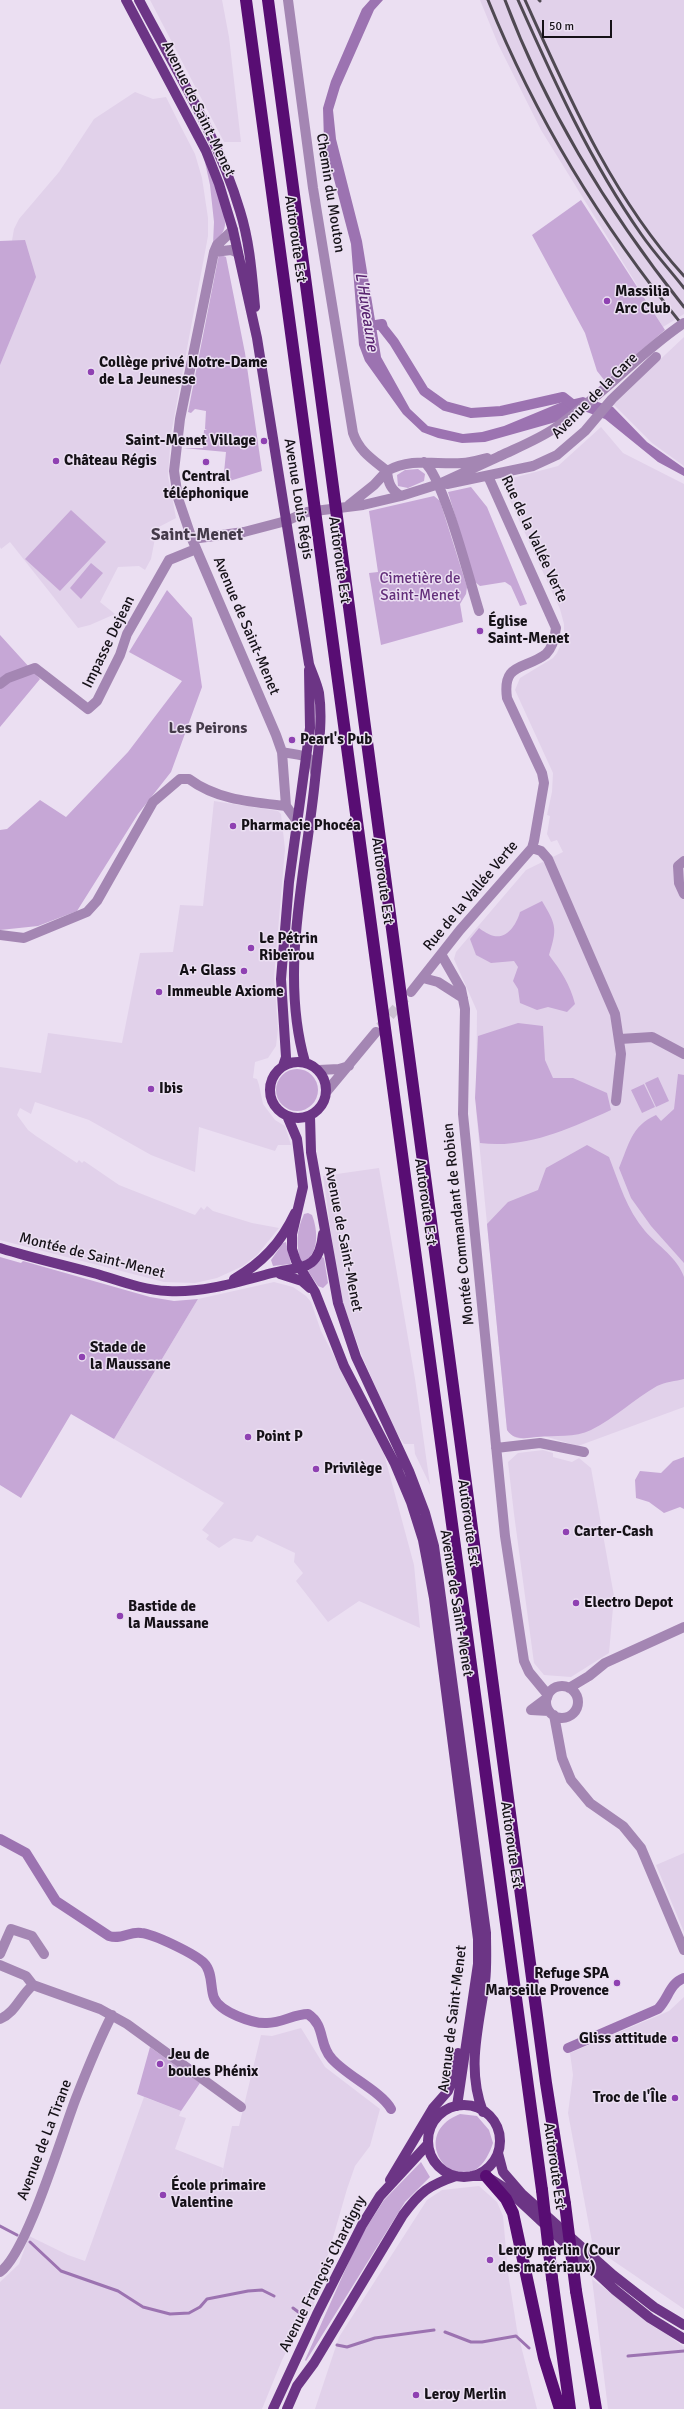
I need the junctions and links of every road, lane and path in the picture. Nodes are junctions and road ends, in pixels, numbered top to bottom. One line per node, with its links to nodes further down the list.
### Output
1 (126, 0): 6 (main road, Avenue de Saint-Menet)
2 (139, 0): 7 (main road, Avenue de Saint-Menet)
3 (246, 0): 90 (highway, Autoroute Est, bridge)
4 (268, 0): 82 (highway, Autoroute Est, bridge)
5 (288, 0): 15 (street, Chemin du Mouton)
6 (233, 230): 8 (street, Avenue de Saint-Menet); 9 (main road, Avenue Louis Régis)
7 (247, 241): 11 (main road, Avenue Louis Régis)
8 (214, 252): 9 (street); 21 (street, Avenue de Saint-Menet)
9 (238, 253): 11 (main road, Avenue Louis Régis)
10 (684, 323): 13 (street, bridge)
11 (257, 338): 20 (main road, Avenue Louis Régis)
12 (656, 357): 16 (street, Avenue de la Gare)
13 (500, 456): 14 (street); 17 (street)
14 (424, 462): 15 (street); 17 (street)
15 (387, 471): 18 (street); 19 (street)
16 (488, 476): 17 (street, Avenue de la Gare); 30 (street, Rue de la Vallée Verte)
17 (438, 484): 18 (street); 22 (street)
18 (401, 496): 19 (street)
19 (347, 506): 20 (street)
20 (286, 521): 21 (street); 23 (main road, Avenue Louis Régis)
21 (194, 544): 24 (street, Impasse Dejean); 25 (street, Avenue de Saint-Menet)
22 (479, 611)
23 (309, 664): 26 (main road, Avenue Louis Régis); 27 (main road, Avenue Louis Régis)
24 (0, 684)
25 (282, 752): 26 (street); 28 (street, Avenue de Saint-Menet)
26 (306, 757): 27 (street); 29 (main road)
27 (315, 780): 41 (main road)
28 (286, 806): 29 (street); 33 (street)
29 (297, 821): 42 (main road)
30 (532, 848): 34 (street, Rue de la Vallée Verte); 39 (street)
31 (684, 861): 32 (street)
32 (684, 894)
33 (0, 935)
34 (441, 954): 35 (street, Rue de la Vallée Verte); 37 (street, Montée Commandant de Robien)
35 (423, 978): 36 (street, Rue de la Vallée Verte); 37 (street)
36 (411, 992)
37 (463, 998): 56 (street, Montée Commandant de Robien)
38 (376, 1032): 43 (street)
39 (620, 1039): 40 (street); 46 (street)
40 (684, 1054)
41 (305, 1062): 42 (main road); 44 (main road)
42 (283, 1066): 48 (main road)
43 (349, 1066): 44 (street); 45 (street)
44 (318, 1070): 45 (main road)
45 (327, 1091): 47 (main road)
46 (616, 1101)
47 (310, 1116): 48 (main road); 50 (main road, Avenue de Saint-Menet)
48 (288, 1118): 49 (main road, Avenue de Saint-Menet)
49 (302, 1197): 52 (main road, Avenue de Saint-Menet); 54 (main road, Montée de Saint-Menet)
50 (323, 1220): 52 (main road); 74 (main road, Avenue de Saint-Menet)
51 (0, 1248): 54 (main road, Montée de Saint-Menet)
52 (301, 1269): 53 (main road, Montée de Saint-Menet); 55 (main road, Avenue de Saint-Menet)
53 (274, 1273): 54 (main road, Montée de Saint-Menet); 55 (main road, Montée de Saint-Menet)
54 (225, 1284)
55 (314, 1292): 69 (main road, Avenue de Saint-Menet)
56 (496, 1448): 57 (street); 61 (street, Montée Commandant de Robien)
57 (584, 1452)
58 (684, 1627): 59 (street)
59 (589, 1676): 60 (street); 62 (street)
60 (569, 1688): 61 (street, Montée Commandant de Robien); 62 (street)
61 (550, 1694): 63 (street); 63 (street)
62 (576, 1696): 63 (street)
63 (555, 1715): 64 (street)
64 (684, 1950)
65 (0, 1954): 66 (street)
66 (44, 1954)
67 (0, 1965): 68 (street)
68 (33, 1985): 70 (street); 71 (street)
69 (472, 2011): 72 (main road, Avenue de Saint-Menet); 80 (main road)
70 (112, 2015): 73 (street); 81 (street, Avenue de La Tirane)
71 (0, 2019)
72 (457, 2106): 74 (main road); 75 (main road)
73 (241, 2107)
74 (483, 2112): 76 (main road)
75 (428, 2144): 77 (main road); 80 (main road, Avenue François Chardigny)
76 (498, 2153): 78 (main road); 83 (main road)
77 (456, 2176): 78 (main road); 85 (main road)
78 (472, 2176): 79 (main road)
79 (486, 2176): 84 (main road); 89 (highway)
80 (380, 2196): 86 (main road, Avenue François Chardigny)
81 (0, 2272)
82 (576, 2291): 91 (highway, Autoroute Est); 92 (highway)
83 (684, 2325)
84 (684, 2339)
85 (314, 2363): 87 (main road); 88 (main road)
86 (273, 2409)
87 (287, 2409)
88 (294, 2409)
89 (560, 2409)
90 (570, 2409)
91 (591, 2409)
92 (596, 2409)

